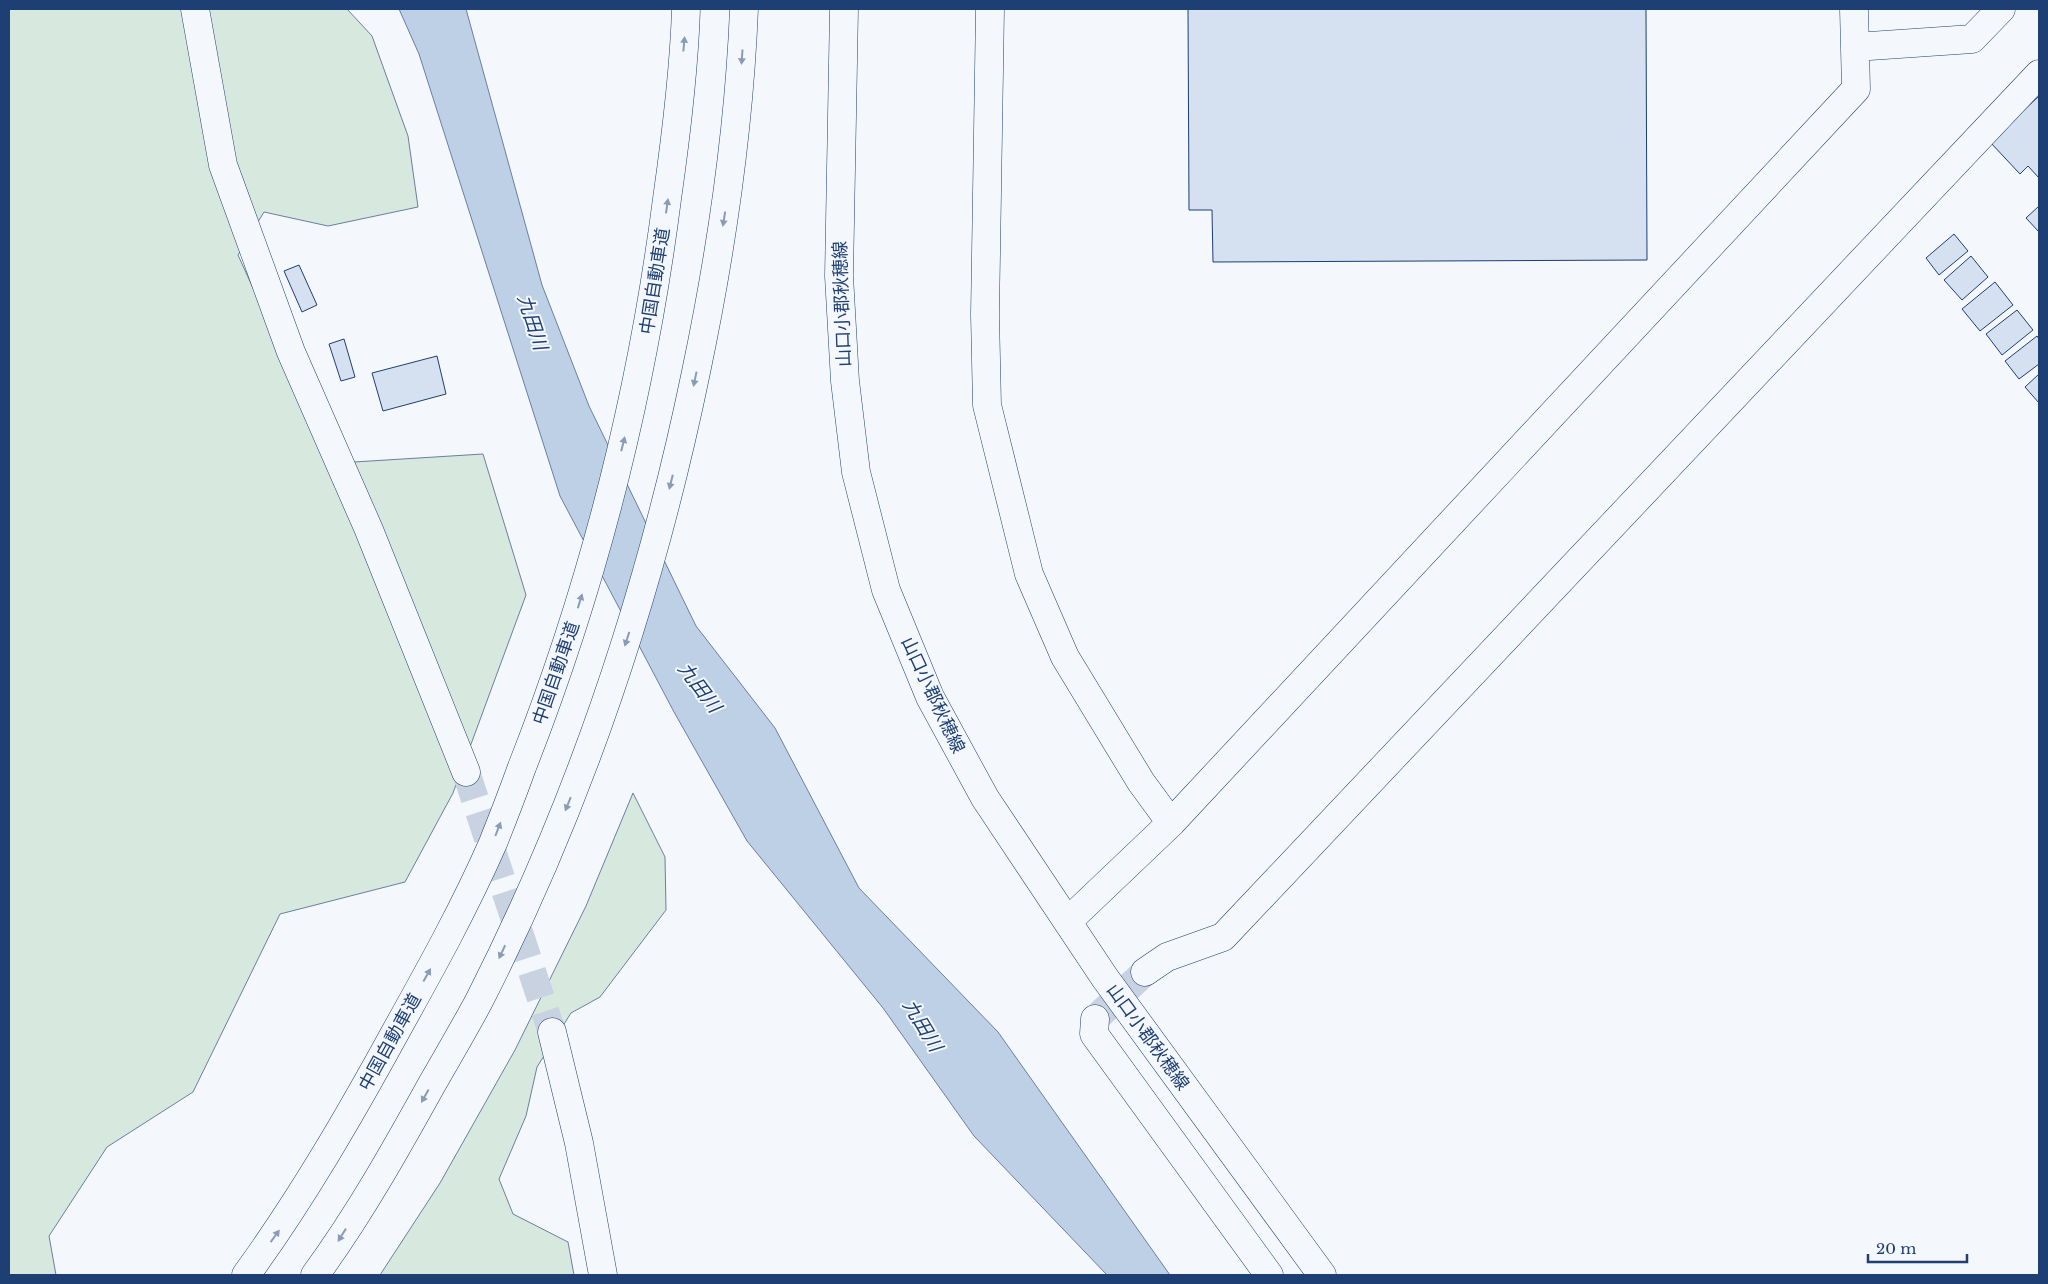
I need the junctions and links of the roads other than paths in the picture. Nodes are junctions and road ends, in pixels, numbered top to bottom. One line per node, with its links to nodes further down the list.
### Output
1 (195, 9): 10 (main road)
2 (686, 9): 16 (main road, 中国自動車道, one-way to 2)
3 (744, 9): 17 (main road, one-way to 17)
4 (844, 9): 12 (main road, 山口小郡秋穂線)
5 (990, 9): 11 (main road)
6 (1854, 9): 8 (main road)
7 (2001, 9): 8 (main road)
8 (1855, 47): 11 (main road)
9 (2039, 74): 13 (main road)
10 (466, 772)
11 (1171, 823): 12 (main road)
12 (1068, 921): 20 (main road, 山口小郡秋穂線)
13 (1145, 972)
14 (1095, 1019): 19 (main road)
15 (552, 1032): 18 (main road)
16 (246, 1275)
17 (315, 1275)
18 (603, 1275)
19 (1269, 1275)
20 (1322, 1275)

